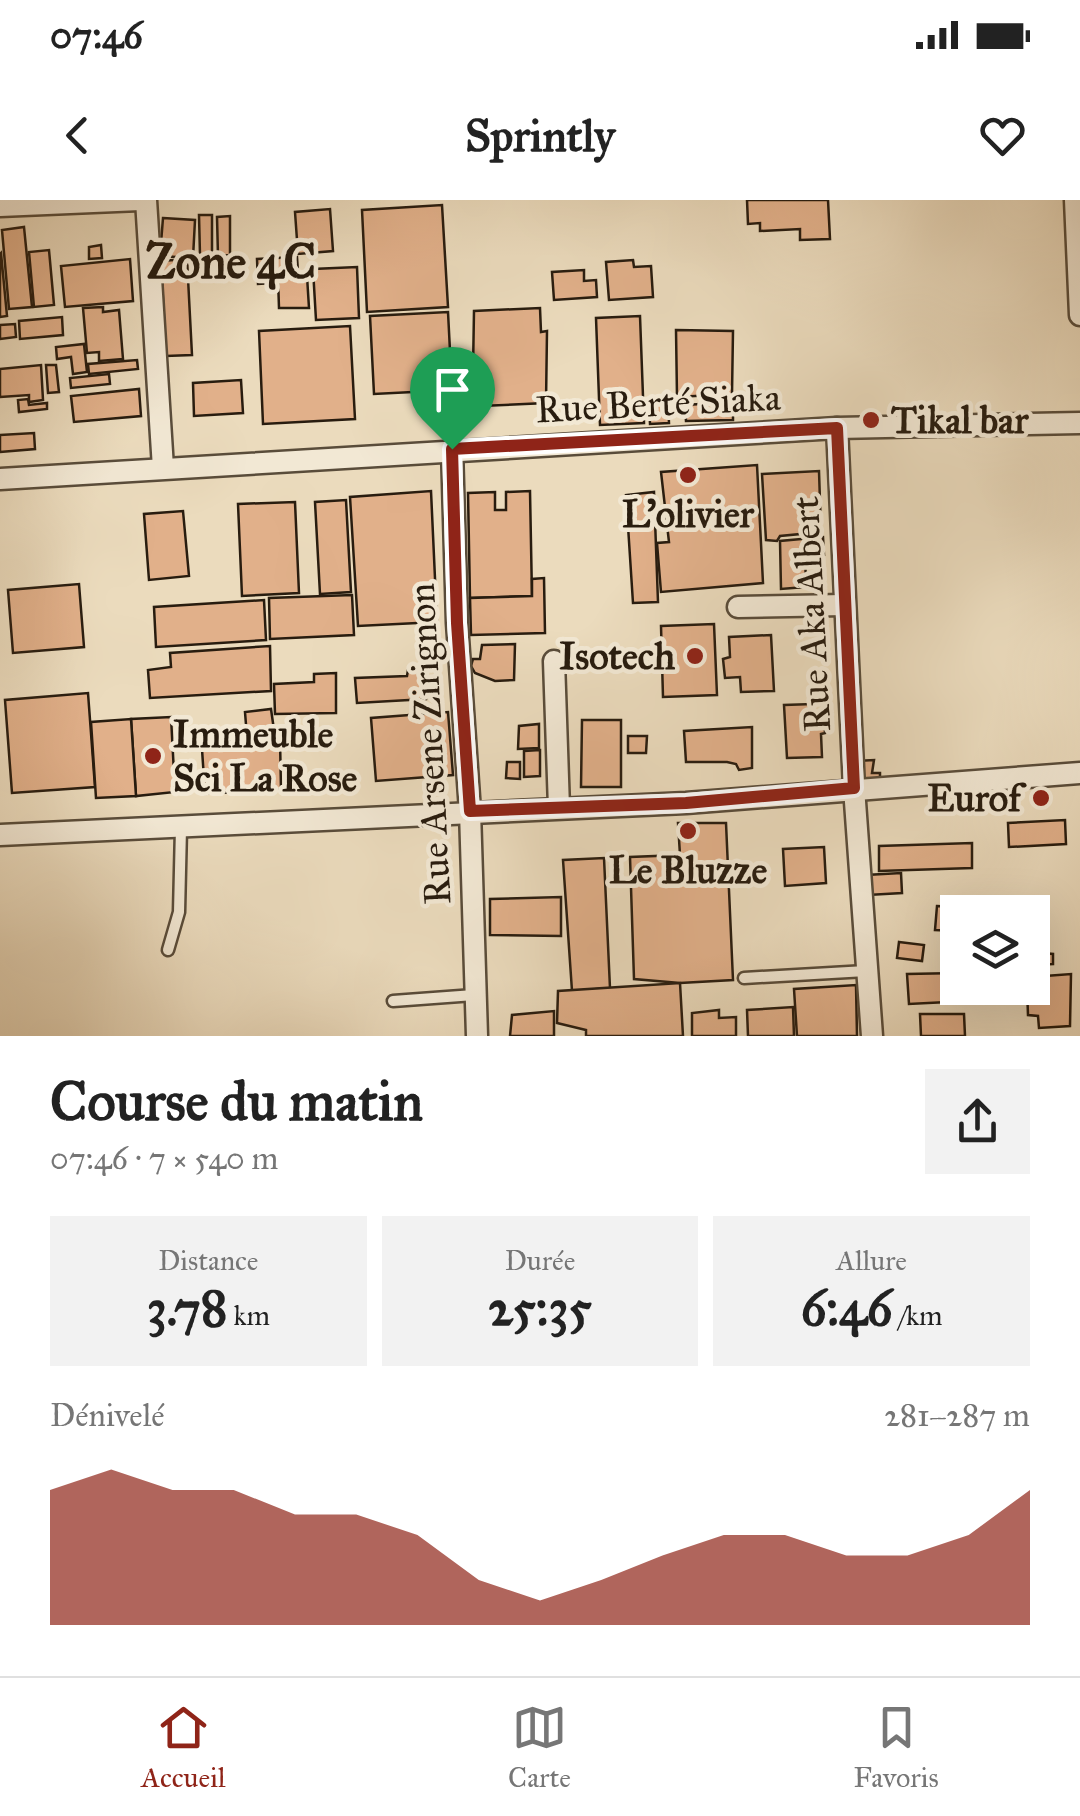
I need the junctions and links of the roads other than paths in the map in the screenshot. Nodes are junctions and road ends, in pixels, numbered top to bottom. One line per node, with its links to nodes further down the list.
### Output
1 (142, 200): 3 (street); 9 (street)
2 (1075, 200): 5 (street)
3 (70, 202): 4 (street)
4 (0, 206)
5 (1080, 314)
6 (1080, 424): 7 (street, Rue Berté Siaka)
7 (837, 428): 8 (street, Rue Berté Siaka); 11 (street, Rue Aka Albert)
8 (452, 449): 9 (street, Rue Berté Siaka); 17 (street, Rue Arsene Zirignon)
9 (163, 468): 10 (street, Rue Berté Siaka)
10 (0, 479)
11 (844, 605): 12 (street); 15 (street, Rue Aka Albert)
12 (738, 608)
13 (554, 660): 16 (street)
14 (1080, 773): 15 (street)
15 (854, 788): 16 (street); 21 (street, Rue Aka Albert)
16 (559, 808): 17 (street)
17 (470, 811): 18 (street); 23 (street, Rue Arsene Zirignon)
18 (181, 828): 19 (street); 20 (lane)
19 (0, 835)
20 (168, 950)
21 (867, 970): 22 (lane); 26 (street, Rue Aka Albert)
22 (744, 978)
23 (474, 995): 24 (lane); 25 (street, Rue Arsene Zirignon)
24 (394, 1001)
25 (477, 1036)
26 (872, 1036)

